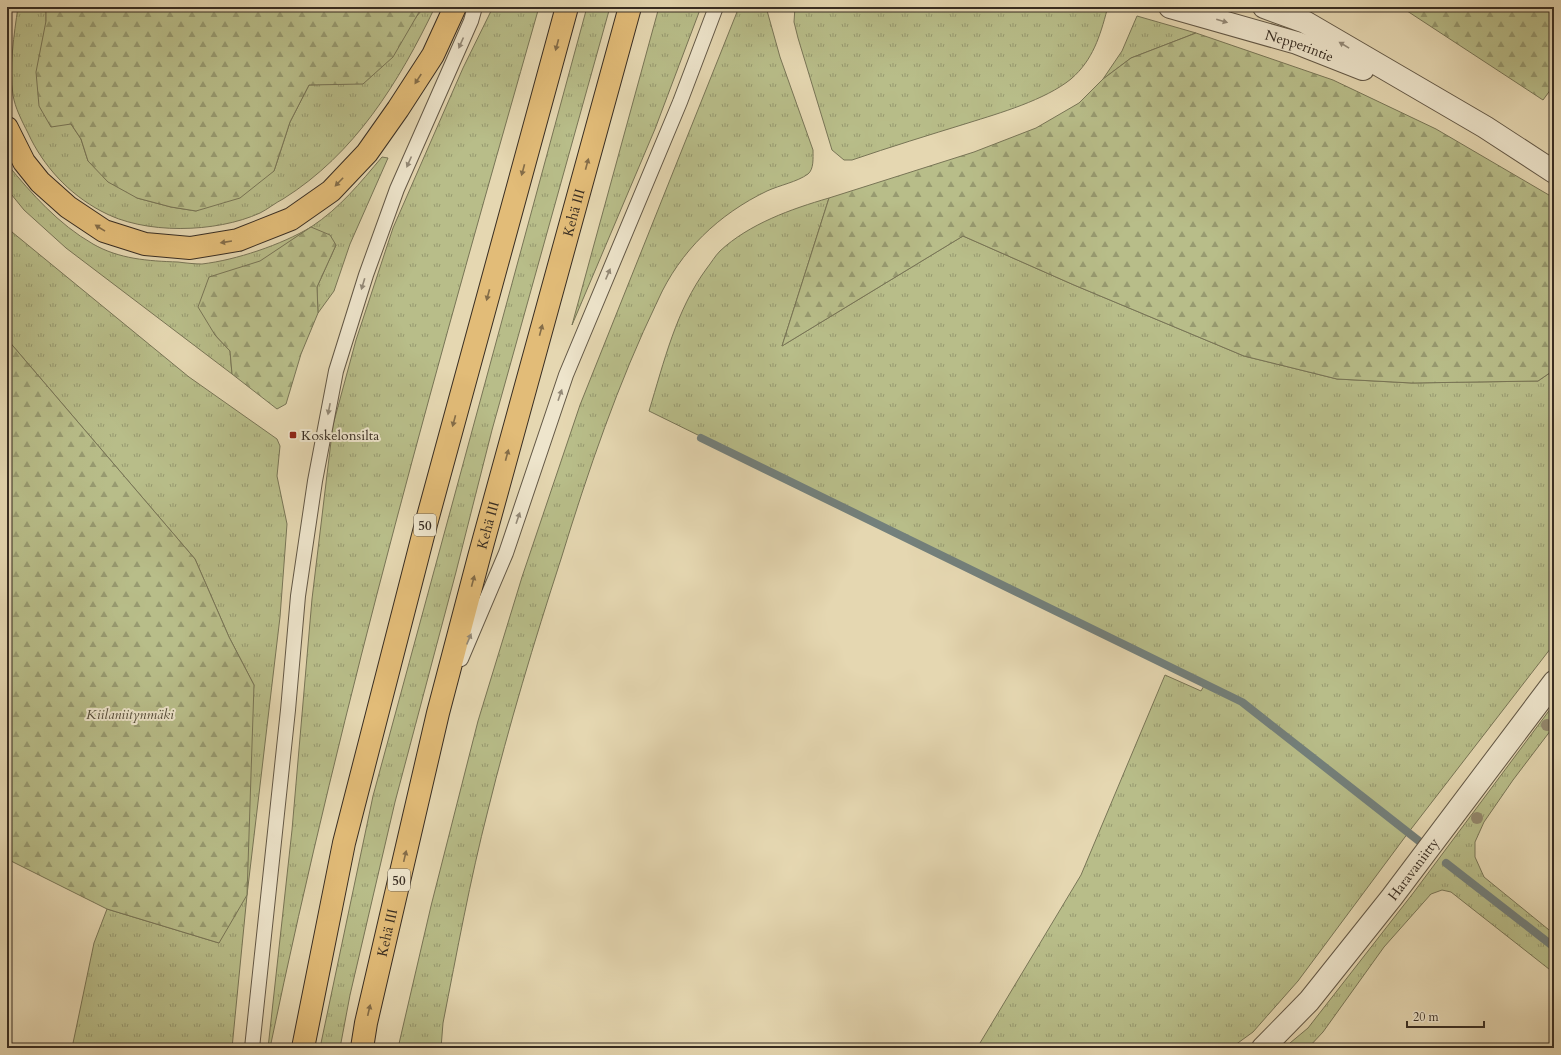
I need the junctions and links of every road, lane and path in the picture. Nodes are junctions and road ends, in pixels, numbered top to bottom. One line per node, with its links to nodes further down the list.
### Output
1 (455, 7): 9 (highway, one-way to 9)
2 (475, 7): 13 (lane, one-way to 13)
3 (567, 7): 14 (highway, 50, one-way to 14)
4 (630, 7): 12 (highway, Kehä III / 50, one-way to 4)
5 (716, 7): 12 (lane, one-way to 5)
6 (1170, 7): 8 (street, Nepperintie, one-way to 8)
7 (1264, 7): 8 (street, Nepperintie, one-way to 7)
8 (1426, 93): 10 (street, Nepperintie)
9 (7, 128)
10 (1554, 172)
11 (1554, 682): 16 (street, Haravaniitty)
12 (438, 713): 15 (highway, Kehä III / 50, one-way to 12)
13 (252, 1048)
14 (303, 1048)
15 (362, 1048)
16 (1263, 1048)

